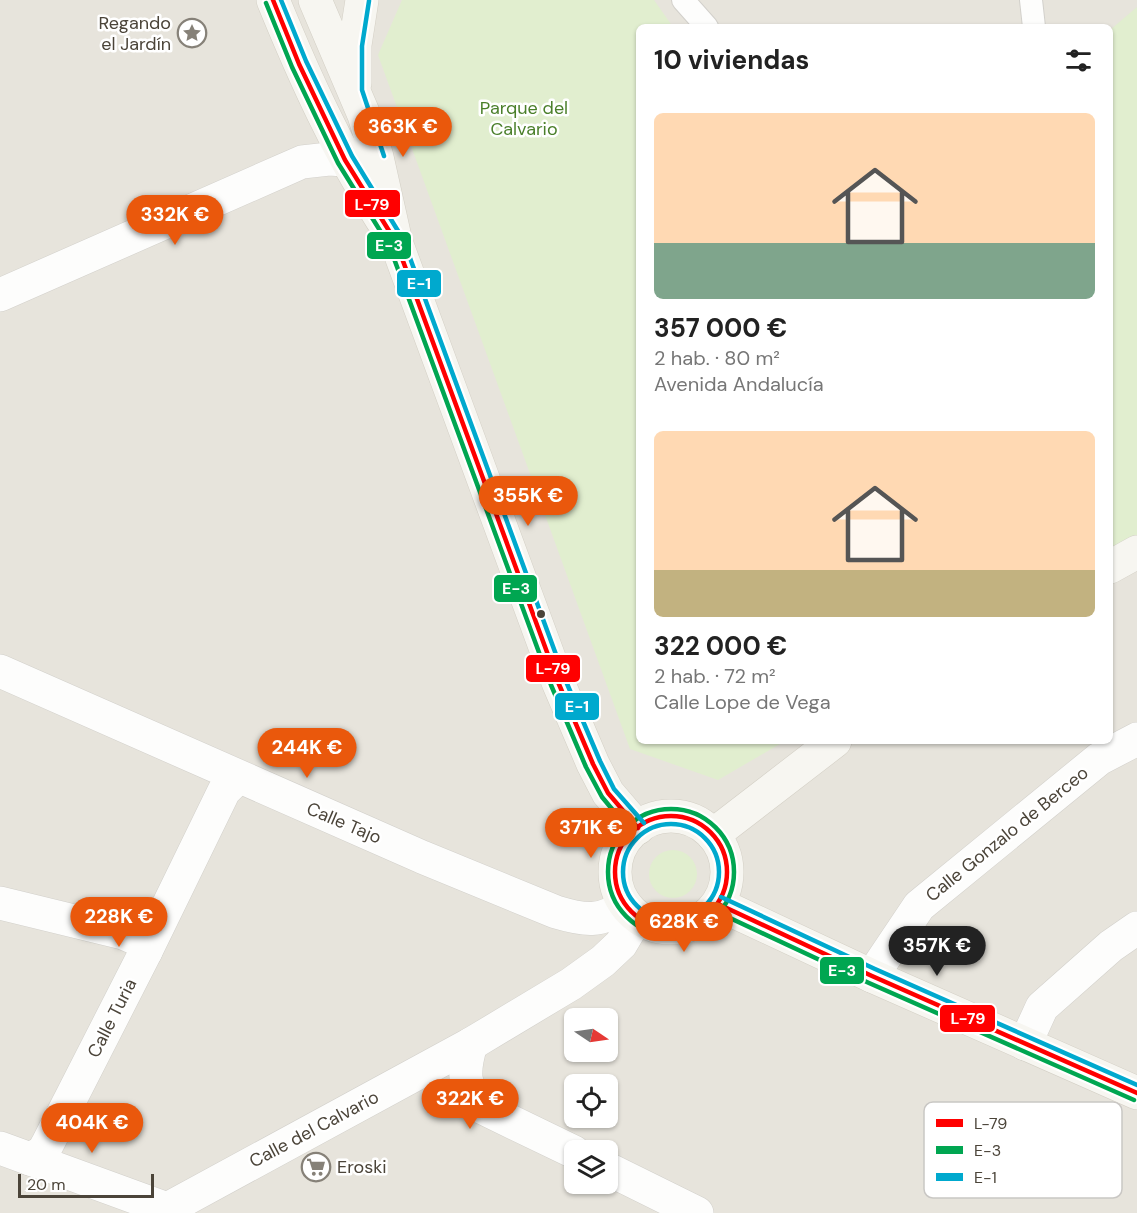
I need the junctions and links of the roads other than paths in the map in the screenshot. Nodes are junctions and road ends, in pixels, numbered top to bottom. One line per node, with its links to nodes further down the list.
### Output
1 (273, 0): 9 (main road)
2 (315, 0): 8 (main road)
3 (362, 0): 8 (main road)
4 (683, 0): 6 (lane)
5 (1031, 0): 7 (lane)
6 (704, 24)
7 (1034, 24)
8 (355, 91): 10 (main road)
9 (345, 160): 10 (main road); 11 (street)
10 (396, 242): 18 (main road)
11 (0, 295)
12 (1137, 552): 13 (main road)
13 (1113, 565)
14 (0, 671): 17 (street, Calle Tajo)
15 (1137, 739): 25 (street, Calle Gonzalo de Berceo)
16 (831, 744): 19 (main road)
17 (238, 777): 22 (street, Calle Tajo); 24 (street, Calle Turia)
18 (638, 828): 19 (main road); 22 (main road)
19 (713, 835): 21 (main road)
20 (0, 903): 24 (street)
21 (718, 904): 22 (main road); 25 (main road)
22 (631, 910): 26 (street, Calle del Calvario)
23 (1137, 928): 27 (street)
24 (146, 951): 31 (street, Calle Turia)
25 (872, 976): 27 (main road)
26 (471, 1044): 29 (street); 33 (street, Calle del Calvario)
27 (1025, 1044): 28 (main road)
28 (1137, 1093)
29 (564, 1147)
30 (0, 1148): 31 (street)
31 (30, 1159): 33 (street)
32 (618, 1174): 34 (street)
33 (168, 1212)
34 (698, 1213)

